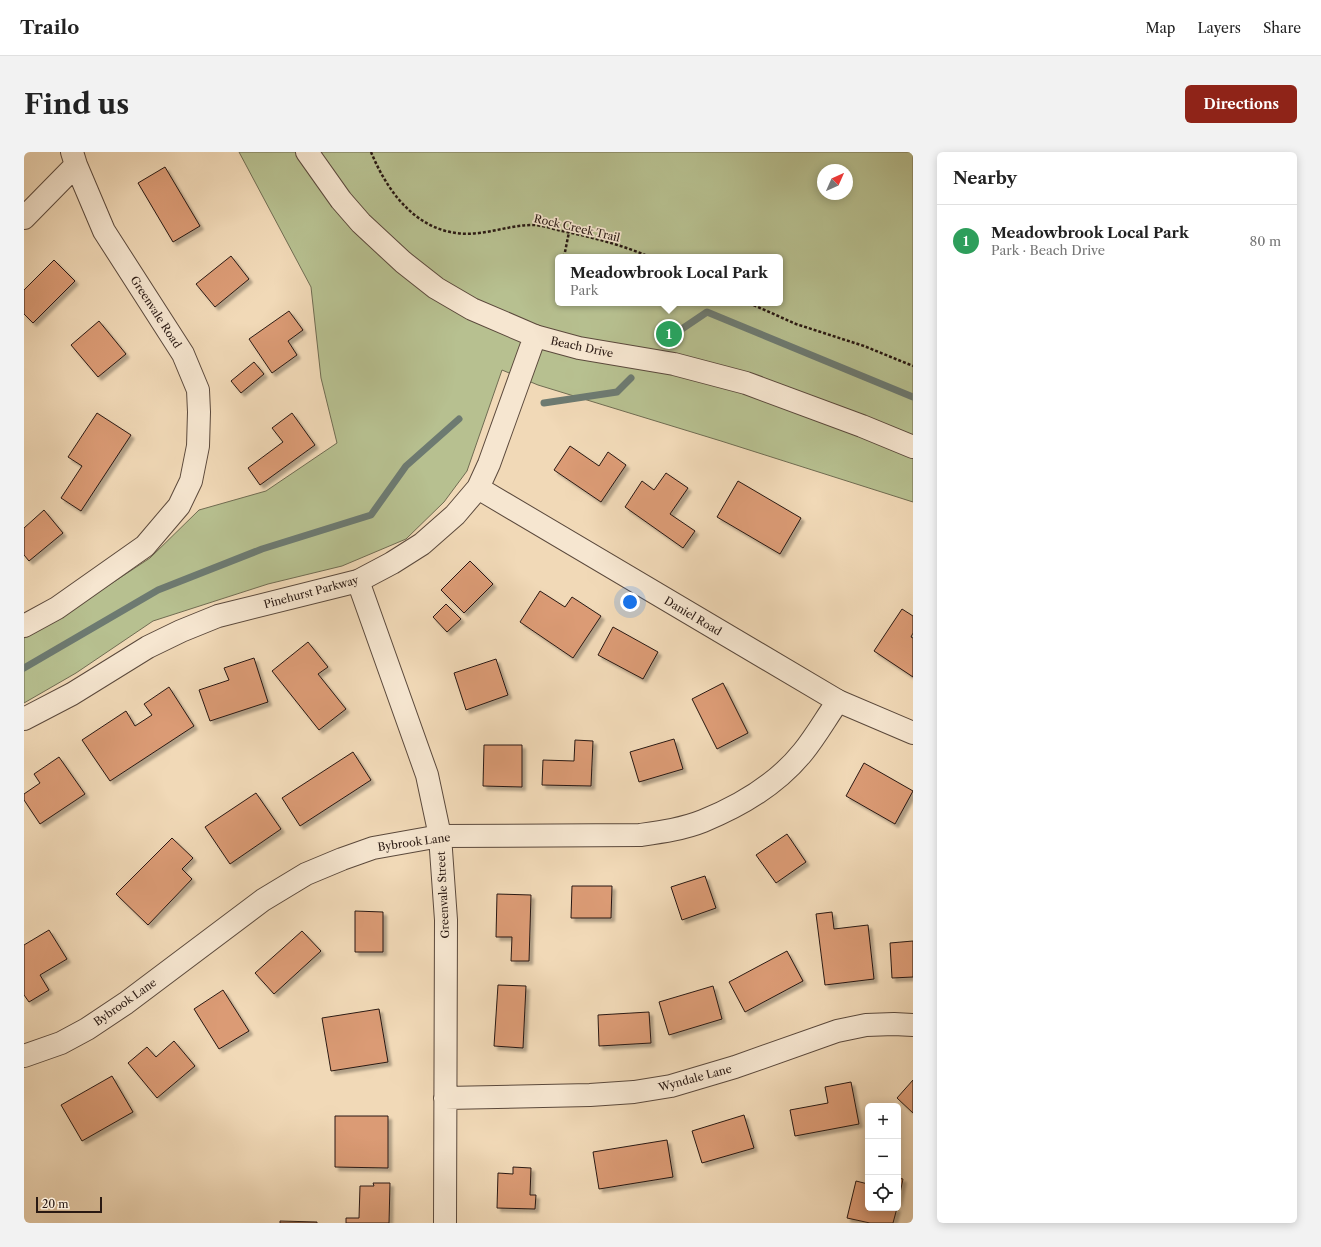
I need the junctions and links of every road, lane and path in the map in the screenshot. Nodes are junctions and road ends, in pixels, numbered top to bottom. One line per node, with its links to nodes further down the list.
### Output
1 (307, 152): 9 (street, Beach Drive)
2 (371, 152): 5 (path, Rock Creek Trail)
3 (74, 158): 4 (street); 14 (street, Greenvale Road)
4 (24, 218)
5 (569, 232): 6 (path); 7 (path, Rock Creek Trail)
6 (565, 254)
7 (643, 254)
8 (757, 306): 10 (path)
9 (535, 336): 11 (street, Beach Drive); 12 (street, Pinehurst Parkway)
10 (913, 366)
11 (913, 447)
12 (478, 488): 13 (street, Pinehurst Parkway); 15 (street, Daniel Road)
13 (358, 581): 16 (street, Pinehurst Parkway); 18 (street, Greenvale Street)
14 (24, 626)
15 (838, 701): 17 (street, Daniel Road); 18 (street, Bybrook Lane)
16 (24, 719)
17 (913, 734)
18 (440, 836): 20 (street, Bybrook Lane); 21 (street, Greenvale Street)
19 (913, 1025): 21 (street, Wyndale Lane)
20 (24, 1056)
21 (446, 1098): 22 (street, Greenvale Street)
22 (444, 1223)

